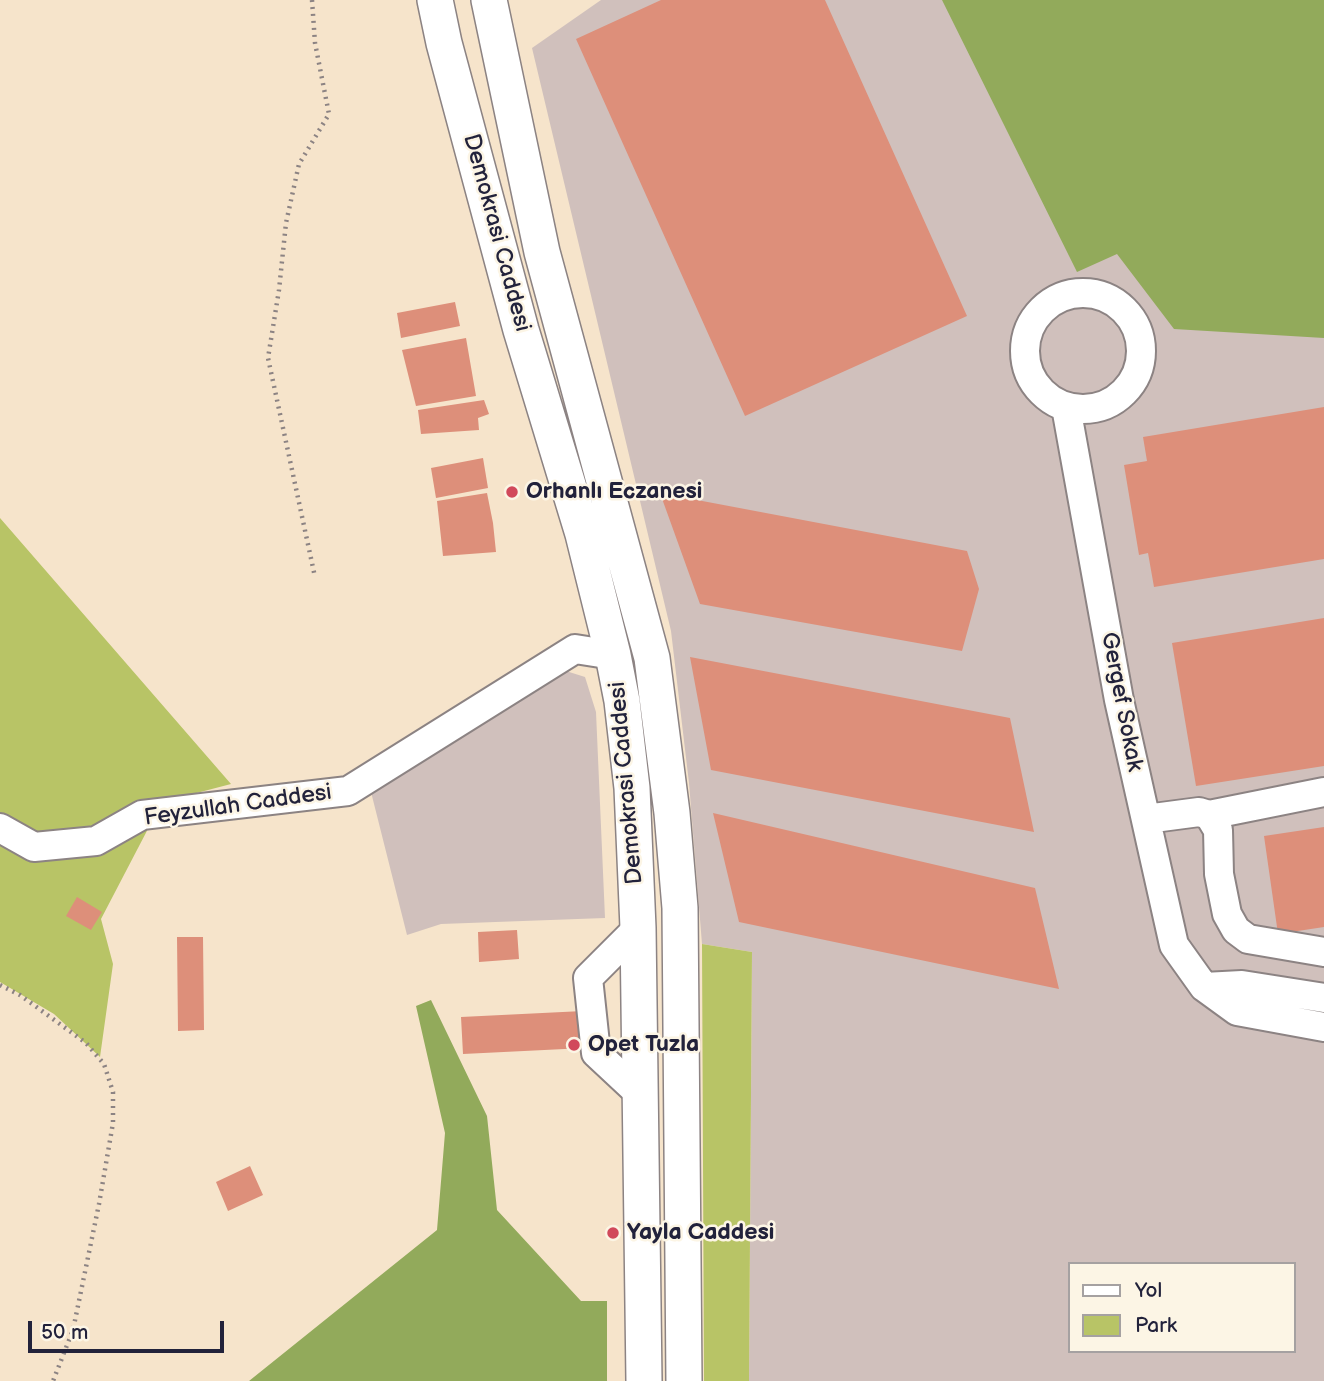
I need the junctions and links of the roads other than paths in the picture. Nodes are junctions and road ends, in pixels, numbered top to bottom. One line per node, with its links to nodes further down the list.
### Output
1 (435, 0): 4 (main road, Demokrasi Caddesi)
2 (489, 0): 16 (main road, Demokrasi Caddesi)
3 (1066, 407): 3 (street); 7 (street, Gergef Sokak)
4 (613, 655): 8 (street, Feyzullah Caddesi); 9 (main road, Demokrasi Caddesi)
5 (1324, 792): 6 (street)
6 (1209, 815): 7 (street); 10 (street)
7 (1146, 819): 11 (street, Gergef Sokak)
8 (0, 828)
9 (638, 928): 14 (main road, Demokrasi Caddesi); 14 (street)
10 (1324, 952)
11 (1204, 987): 12 (street); 13 (street, Gergef Sokak)
12 (1324, 998)
13 (1324, 1027)
14 (641, 1095): 15 (main road, Demokrasi Caddesi)
15 (644, 1381)
16 (684, 1381)

